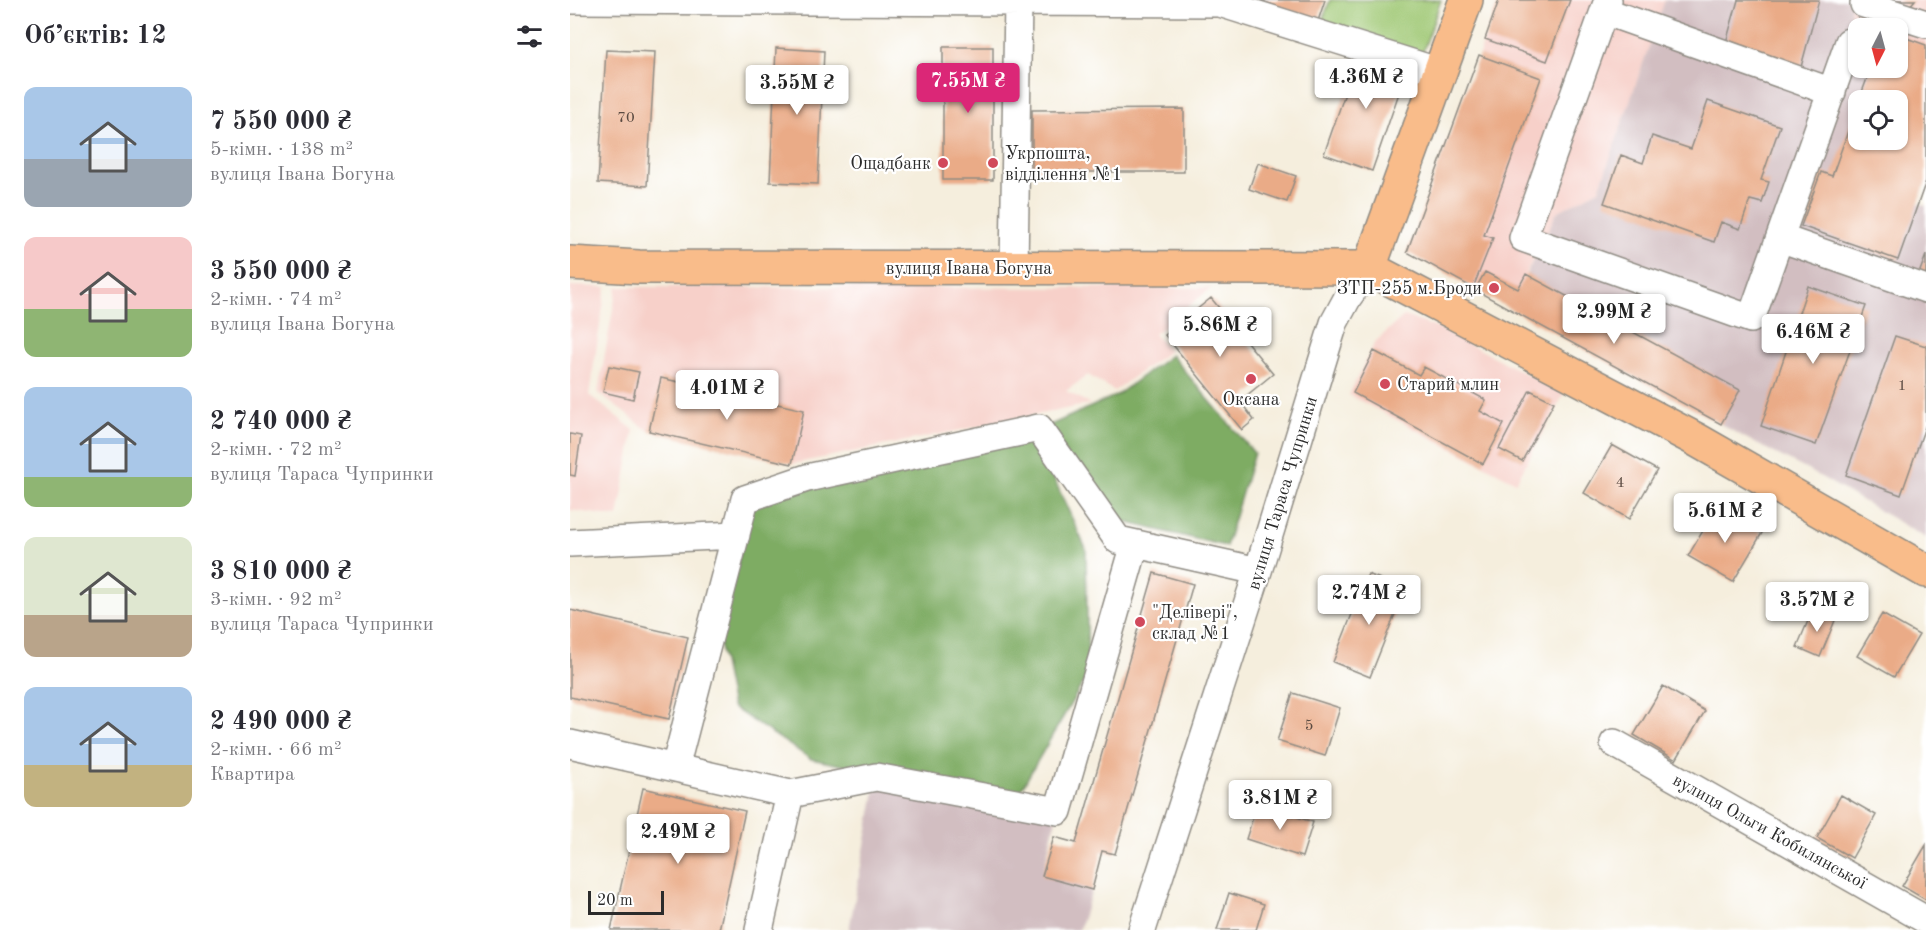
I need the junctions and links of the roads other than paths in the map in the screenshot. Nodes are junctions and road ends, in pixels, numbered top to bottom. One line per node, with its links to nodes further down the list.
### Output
1 (571, 0): 3 (street); 6 (street)
2 (1466, 0): 9 (main road)
3 (1018, 2): 9 (street); 13 (street)
4 (1864, 4): 7 (street)
5 (1606, 5): 10 (street); 11 (street)
6 (570, 17)
7 (1926, 24)
8 (1848, 45): 10 (street)
9 (1440, 72): 14 (main road)
10 (1832, 92): 11 (street)
11 (1780, 238): 15 (street)
12 (570, 263): 13 (main road, вулиця Івана Богуна)
13 (1014, 268): 14 (main road, вулиця Івана Богуна)
14 (1369, 268): 19 (street, вулиця Тараса Чупринки); 20 (main road)
15 (1926, 289)
16 (735, 536): 17 (street); 18 (street); 23 (street)
17 (570, 543)
18 (1135, 544): 19 (street); 24 (street)
19 (1258, 571): 27 (street, вулиця Тараса Чупринки)
20 (1926, 571)
21 (1614, 743): 25 (street, вулиця Ольги Кобилянської)
22 (570, 744): 23 (street)
23 (675, 768): 24 (street)
24 (790, 794): 26 (street)
25 (1921, 922)
26 (759, 930)
27 (1142, 930)

